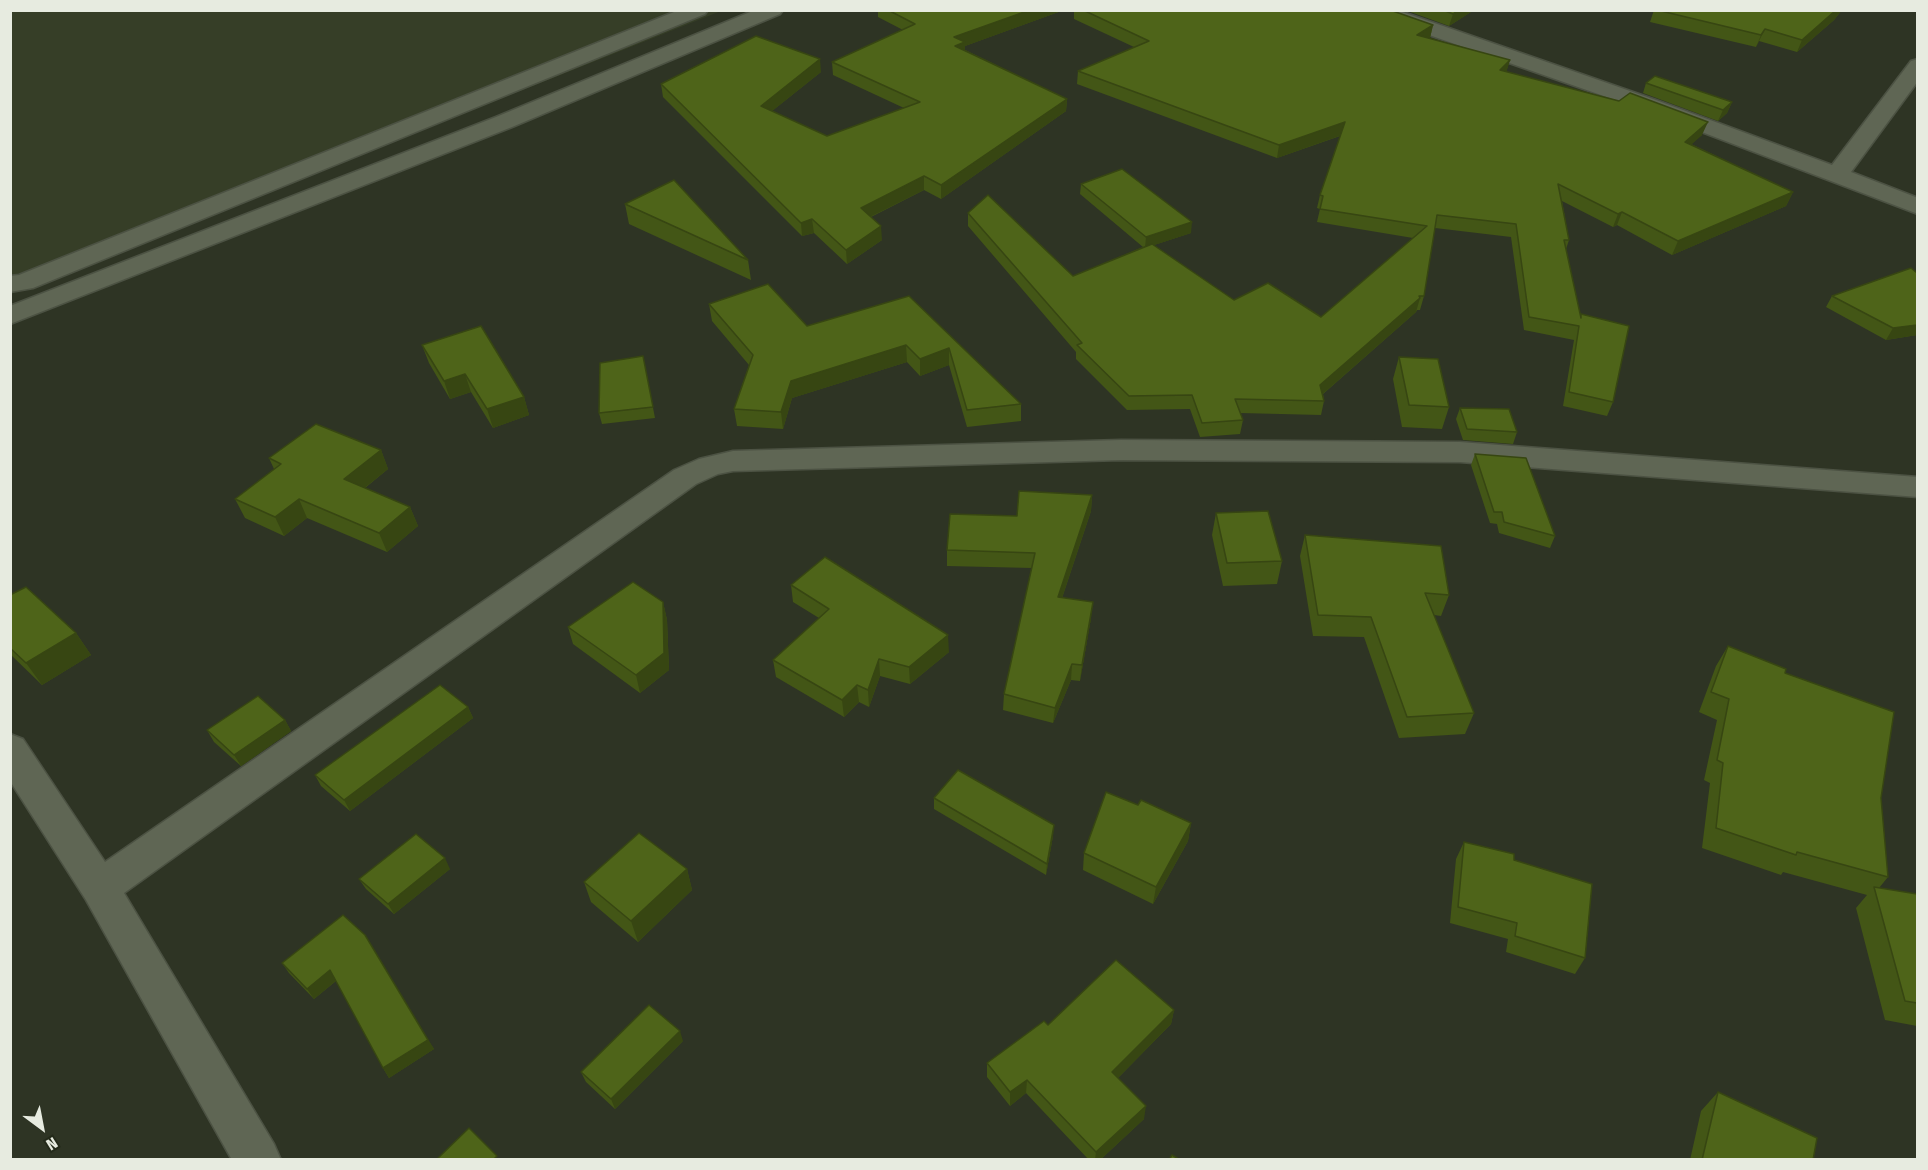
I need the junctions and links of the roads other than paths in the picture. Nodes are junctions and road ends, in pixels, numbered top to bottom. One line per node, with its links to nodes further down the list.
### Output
1 (698, 10): 7 (street)
2 (772, 10): 8 (street)
3 (1376, 10): 5 (street)
4 (1917, 65): 5 (street)
5 (1837, 174): 6 (street)
6 (1917, 207)
7 (10, 284)
8 (10, 316)
9 (1917, 487): 11 (street)
10 (10, 748): 11 (street)
11 (100, 888): 12 (street)
12 (258, 1160)

